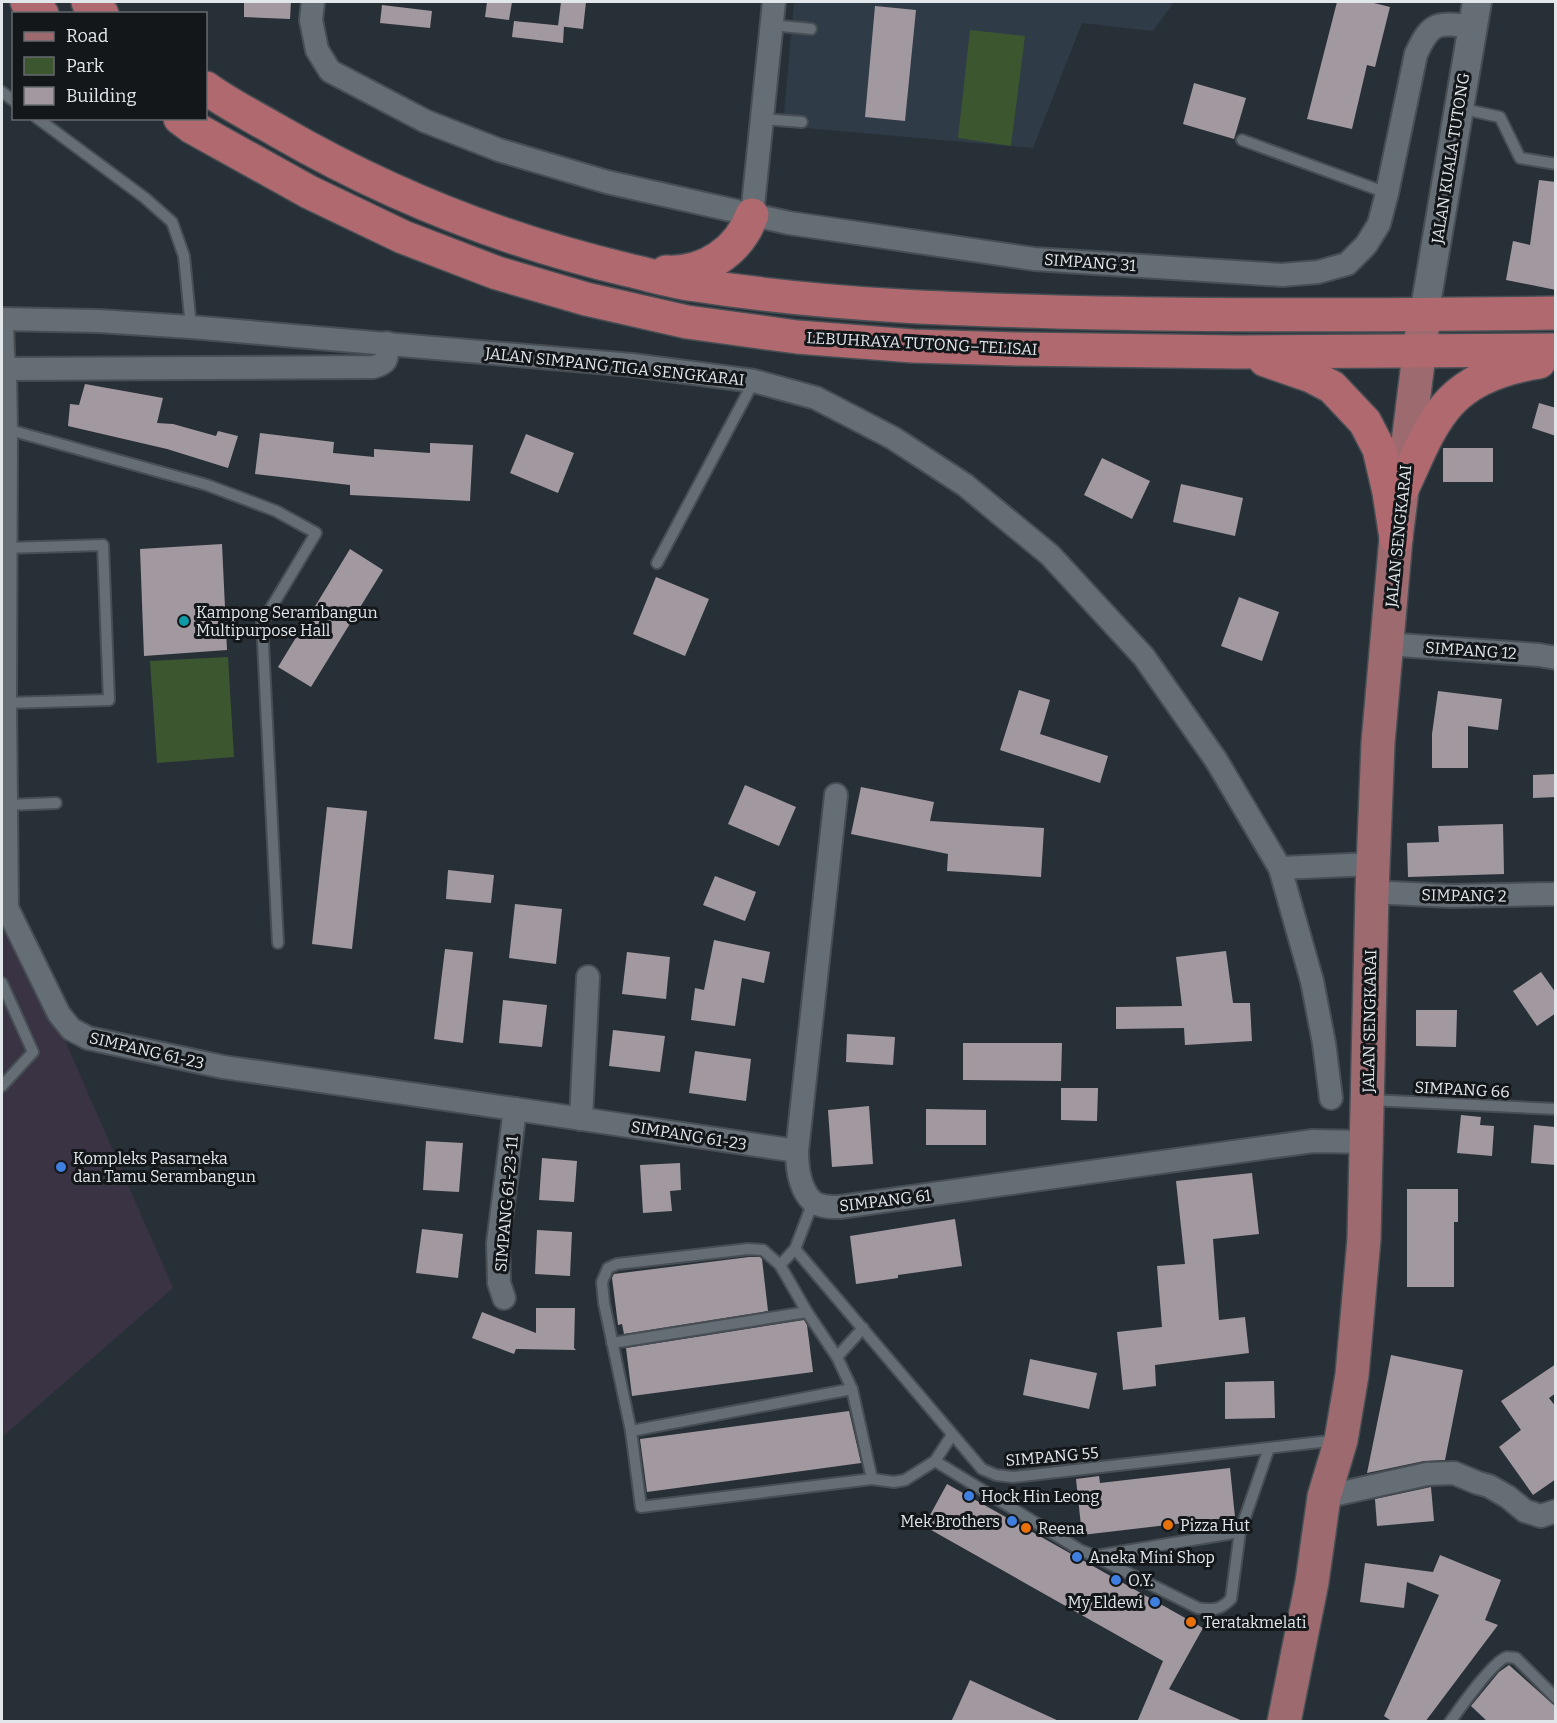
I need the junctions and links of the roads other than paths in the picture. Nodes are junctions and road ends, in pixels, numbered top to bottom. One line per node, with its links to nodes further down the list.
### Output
1 (27, 2): 5 (highway)
2 (88, 2): 6 (highway)
3 (313, 2): 19 (street, SIMPANG 31)
4 (774, 2): 8 (street)
5 (40, 12)
6 (100, 12)
7 (1475, 14): 11 (street, JALAN KUALA TUTONG); 18 (street, SIMPANG 31)
8 (772, 25): 9 (lane); 12 (street)
9 (811, 29)
10 (207, 89): 20 (highway)
11 (1458, 108): 17 (lane); 22 (street, JALAN KUALA TUTONG)
12 (762, 119): 15 (lane); 19 (street)
13 (40, 120): 25 (lane)
14 (183, 120): 29 (highway, LEBUHRAYA TUTONG–TELISAI)
15 (802, 122)
16 (1242, 140): 18 (lane)
17 (1556, 164)
18 (1387, 193): 19 (street, SIMPANG 31)
19 (752, 215): 20 (highway)
20 (593, 262): 22 (highway)
21 (1556, 313): 22 (highway)
22 (1424, 315): 28 (main road, JALAN SENGKARAI)
23 (2, 319): 25 (street, JALAN SIMPANG TIGA SENGKARAI)
24 (2, 324): 31 (street, SIMPANG 61-23)
25 (191, 327): 26 (street, JALAN SIMPANG TIGA SENGKARAI)
26 (387, 343): 31 (street); 32 (street, JALAN SIMPANG TIGA SENGKARAI)
27 (1556, 350): 28 (highway, LEBUHRAYA TUTONG–TELISAI)
28 (1419, 351): 29 (highway, LEBUHRAYA TUTONG–TELISAI); 34 (main road, JALAN SENGKARAI)
29 (1238, 352): 35 (highway)
30 (1556, 359): 34 (highway)
31 (3, 369): 33 (street, SIMPANG 61-23)
32 (754, 381): 37 (lane); 44 (street, JALAN SIMPANG TIGA SENGKARAI)
33 (6, 429): 36 (street, SIMPANG 61-23); 47 (lane)
34 (1403, 487): 35 (main road, JALAN SENGKARAI)
35 (1396, 538): 38 (main road, JALAN SENGKARAI)
36 (5, 548): 40 (street, SIMPANG 61-23); 40 (lane)
37 (657, 563)
38 (1386, 644): 39 (street, SIMPANG 12); 45 (main road, JALAN SENGKARAI)
39 (1556, 658)
40 (5, 703): 43 (street, SIMPANG 61-23)
41 (836, 795): 57 (street)
42 (56, 803): 43 (lane)
43 (7, 805): 53 (street, SIMPANG 61-23)
44 (1280, 868): 45 (street); 51 (street, JALAN SIMPANG TIGA SENGKARAI)
45 (1372, 878): 46 (street, SIMPANG 2); 52 (main road, JALAN SENGKARAI)
46 (1556, 894)
47 (278, 943)
48 (588, 978): 55 (street)
49 (2, 983): 50 (lane)
50 (2, 1086)
51 (1332, 1098)
52 (1367, 1099): 54 (lane, SIMPANG 66); 56 (main road, JALAN SENGKARAI)
53 (515, 1108): 55 (street, SIMPANG 61-23); 61 (street, SIMPANG 61-23-11)
54 (1556, 1108)
55 (581, 1119): 57 (street, SIMPANG 61-23)
56 (1366, 1142): 58 (street, SIMPANG 61); 69 (main road, JALAN SENGKARAI)
57 (797, 1151): 58 (street)
58 (813, 1202): 59 (lane)
59 (795, 1250): 60 (lane); 63 (lane, SIMPANG 55)
60 (780, 1265): 62 (lane); 64 (lane)
61 (504, 1298)
62 (807, 1312): 64 (lane); 65 (lane)
63 (863, 1328): 65 (lane); 68 (lane, SIMPANG 55)
64 (612, 1343): 67 (lane)
65 (837, 1357): 66 (lane)
66 (852, 1389): 67 (lane); 72 (lane)
67 (631, 1431): 72 (lane)
68 (952, 1435): 70 (lane, SIMPANG 55); 71 (lane)
69 (1341, 1440): 70 (lane, SIMPANG 55); 73 (main road, JALAN SENGKARAI)
70 (1269, 1448): 75 (lane)
71 (936, 1461): 72 (lane); 76 (lane)
72 (872, 1479)
73 (1324, 1497): 74 (street); 78 (main road, JALAN SENGKARAI)
74 (1556, 1511)
75 (1240, 1532): 76 (lane); 76 (lane)
76 (1095, 1556)
77 (1556, 1698): 79 (lane)
78 (1284, 1722)
79 (1450, 1722)

